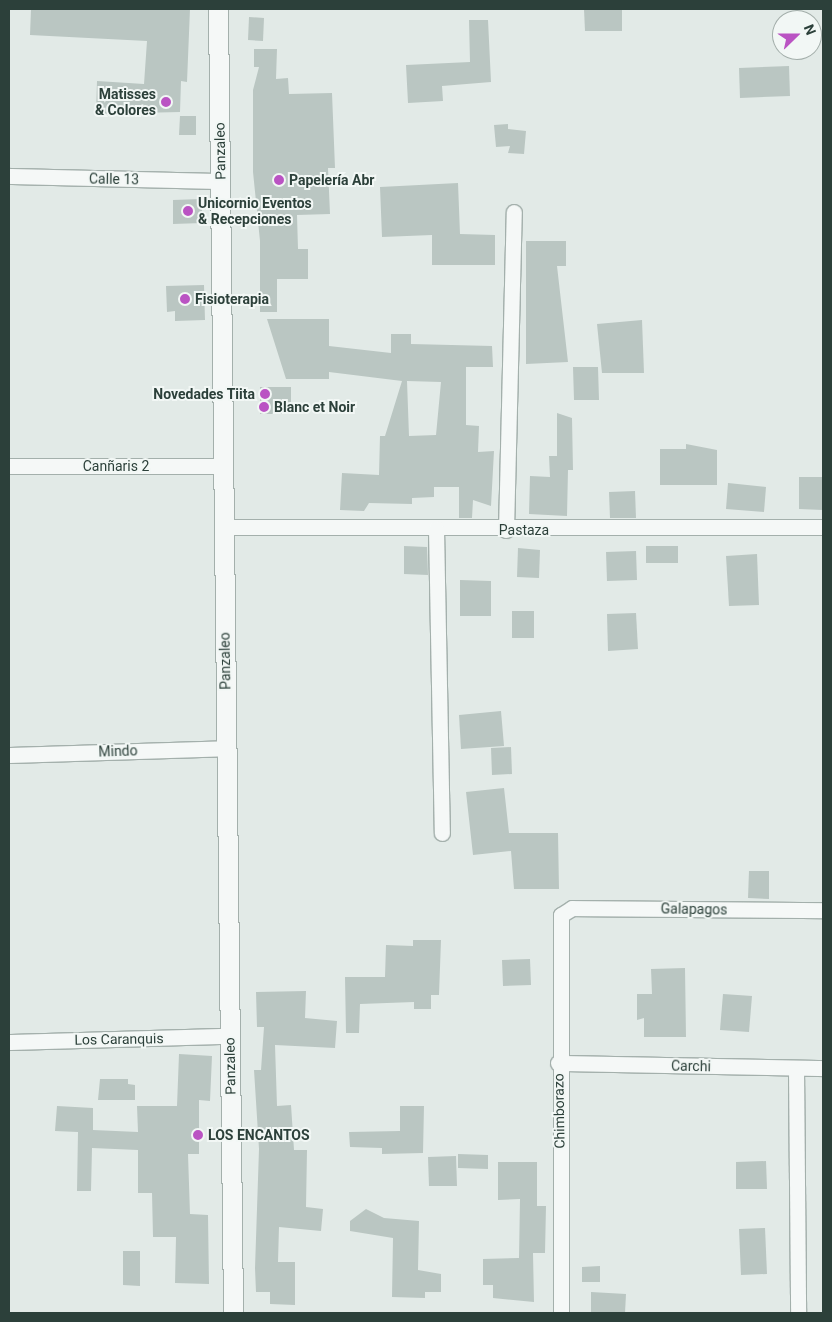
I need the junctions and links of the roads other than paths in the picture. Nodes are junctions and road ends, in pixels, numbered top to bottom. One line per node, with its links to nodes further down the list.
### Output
1 (218, 9): 3 (street, Panzaleo)
2 (9, 176): 3 (street, Calle 13)
3 (220, 181): 6 (street, Panzaleo)
4 (514, 212): 10 (street)
5 (9, 466): 6 (street, Canñaris 2)
6 (223, 466): 7 (street, Panzaleo)
7 (224, 527): 9 (street, Pastaza); 11 (street, Panzaleo)
8 (823, 527): 10 (street, Pastaza)
9 (436, 529): 10 (street, Pastaza); 13 (street)
10 (506, 530)
11 (226, 748): 12 (street, Mindo); 16 (street, Panzaleo)
12 (9, 755)
13 (442, 834)
14 (565, 910): 15 (street, Galapagos); 18 (street, Chimborazo)
15 (823, 910)
16 (230, 1036): 17 (street, Los Caranquis); 21 (street, Panzaleo)
17 (9, 1042)
18 (558, 1063): 19 (street, Carchi); 22 (street, Chimborazo)
19 (796, 1068): 20 (street, Carchi); 23 (street)
20 (823, 1068)
21 (233, 1313)
22 (561, 1313)
23 (798, 1313)

